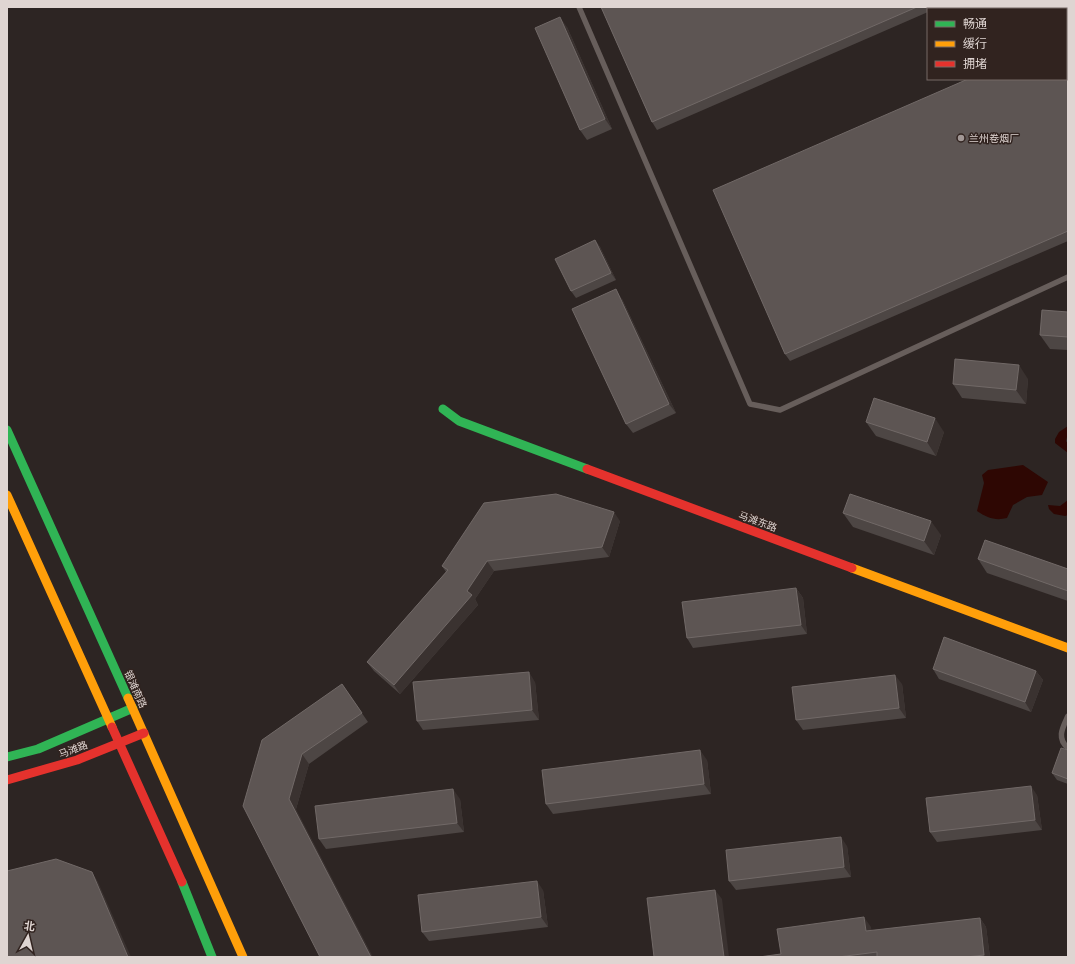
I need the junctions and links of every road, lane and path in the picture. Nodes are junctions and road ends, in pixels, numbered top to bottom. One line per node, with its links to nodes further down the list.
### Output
1 (578, 7): 2 (lane)
2 (1068, 277)
3 (443, 409): 6 (main road, 马滩东路)
4 (7, 430): 7 (main road, 银滩南路)
5 (7, 495): 9 (main road)
6 (1068, 648)
7 (133, 708): 9 (main road, 马滩路); 10 (main road, 银滩南路)
8 (1068, 716): 12 (lane)
9 (108, 718): 11 (main road); 13 (main road, 马滩路)
10 (144, 733): 11 (main road, 马滩路); 16 (main road, 银滩南路)
11 (120, 744): 14 (main road, 马滩路); 15 (main road)
12 (1068, 748)
13 (7, 757)
14 (7, 780)
15 (212, 957)
16 (243, 957)

